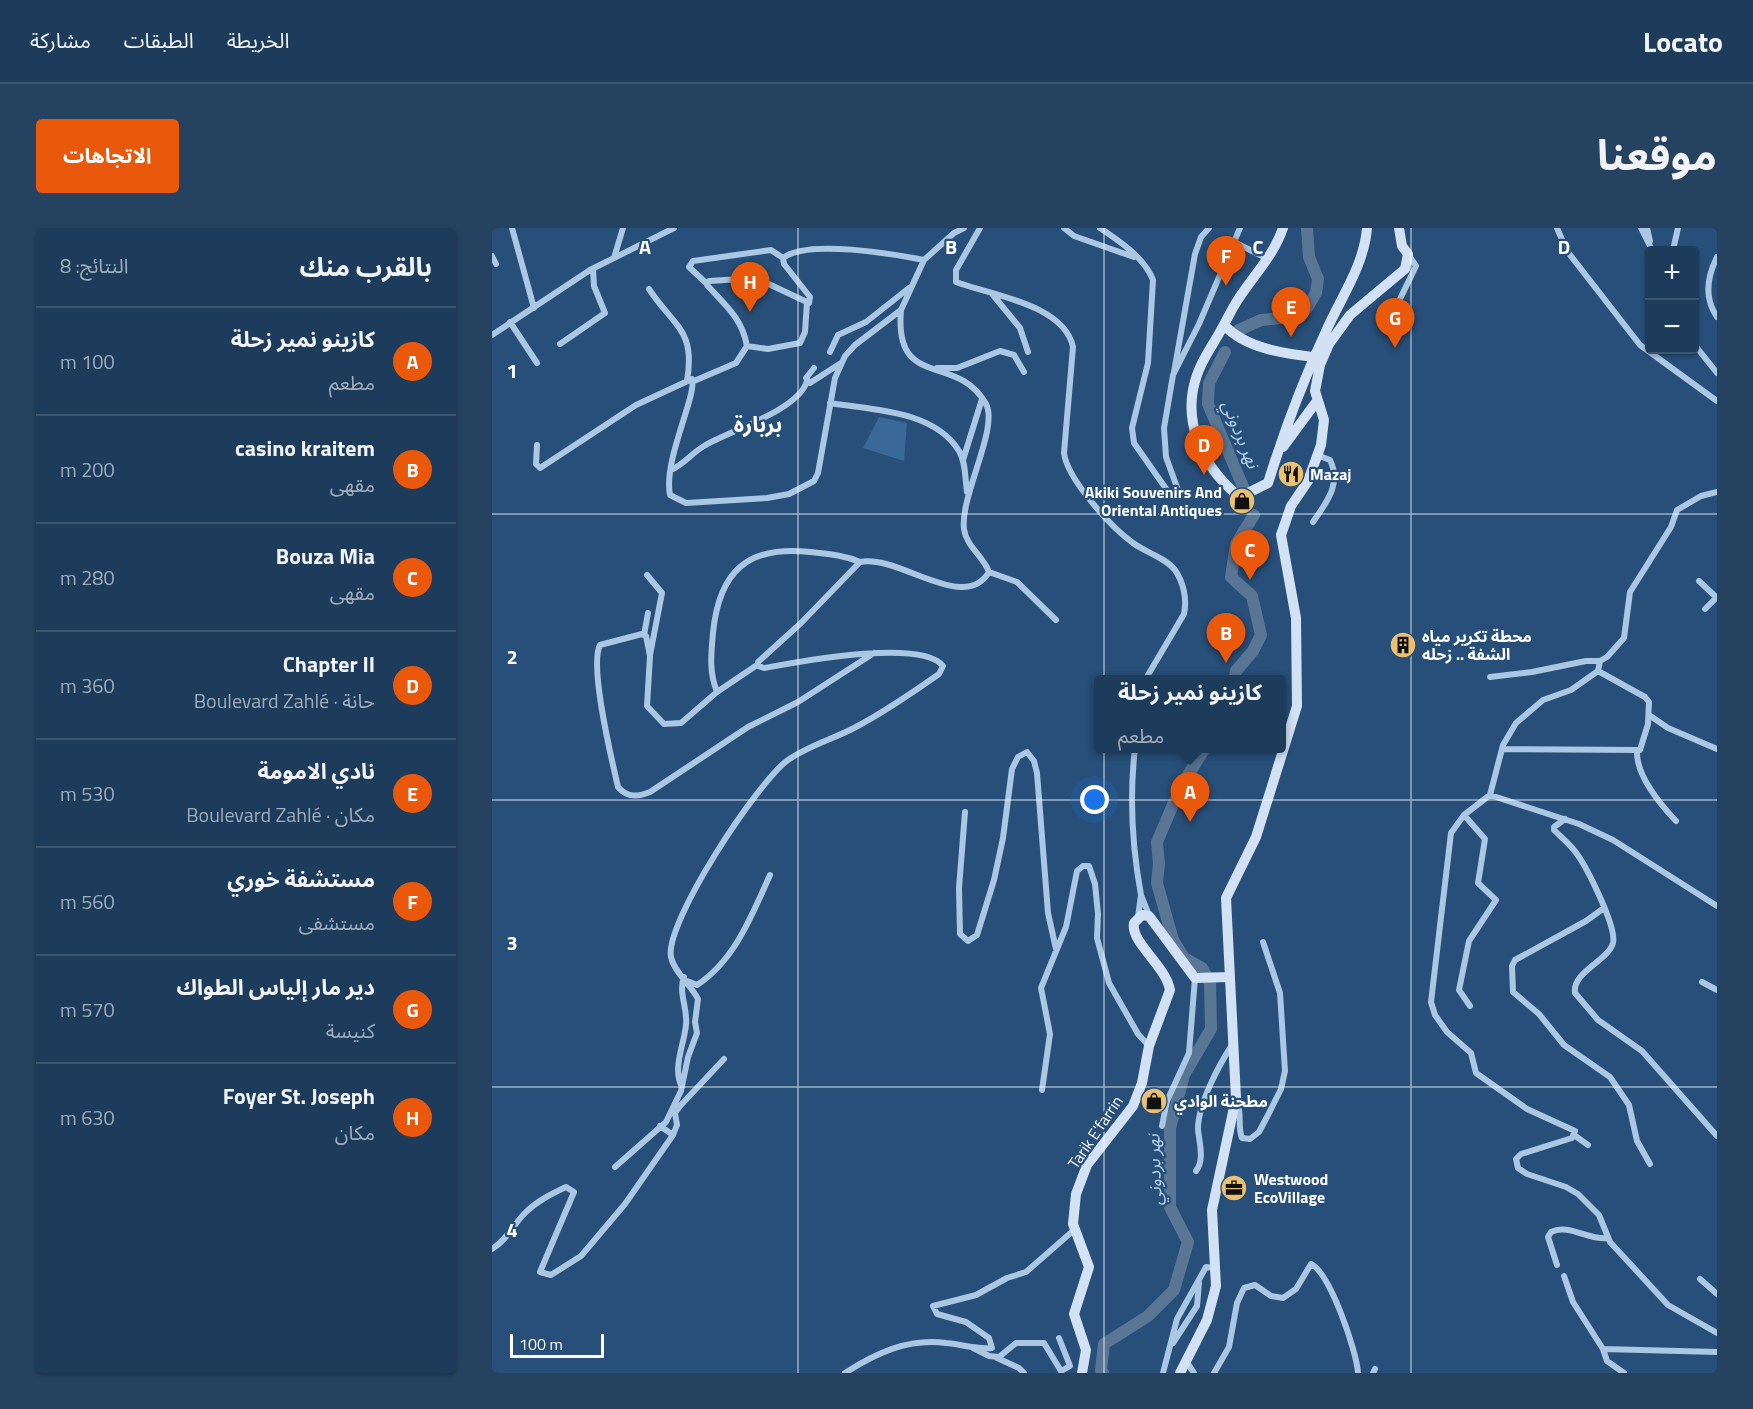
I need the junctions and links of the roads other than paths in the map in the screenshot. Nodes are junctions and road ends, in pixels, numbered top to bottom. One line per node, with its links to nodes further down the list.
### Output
1 (512, 228): 38 (street)
2 (623, 228): 26 (street)
3 (674, 228): 26 (street)
4 (964, 228): 17 (street)
5 (980, 228): 35 (street)
6 (1064, 228): 24 (street)
7 (1100, 228): 24 (street)
8 (1209, 228): 56 (street)
9 (1240, 228): 18 (street)
10 (1283, 228): 28 (street)
11 (1367, 228): 49 (street)
12 (1399, 228): 22 (street)
13 (1557, 228): 61 (street)
14 (1641, 228): 19 (street)
15 (1647, 228): 20 (street)
16 (1678, 228): 21 (street)
17 (953, 231): 29 (street)
18 (1234, 242): 28 (street); 56 (street)
19 (1650, 246)
20 (1651, 246)
21 (1674, 246)
22 (1408, 254): 36 (street); 49 (street)
23 (492, 256): 30 (street)
24 (1135, 257): 56 (street)
25 (1717, 257): 40 (street)
26 (614, 258): 31 (street)
27 (783, 258): 29 (street); 32 (street); 37 (street)
28 (1268, 259): 42 (street)
29 (924, 260): 33 (street)
30 (495, 264)
31 (593, 268): 38 (street); 44 (street)
32 (707, 284): 37 (street); 45 (street)
33 (911, 286): 39 (street); 47 (street)
34 (649, 289): 57 (street)
35 (991, 293): 48 (street); 85 (street)
36 (1399, 301)
37 (807, 302): 45 (street)
38 (534, 308): 41 (street)
39 (901, 309): 51 (street); 52 (street)
40 (1717, 317)
41 (510, 322): 43 (street); 50 (street)
42 (1224, 325): 49 (street); 64 (street)
43 (492, 335)
44 (560, 344)
45 (747, 346): 57 (street)
46 (1699, 349): 55 (street)
47 (830, 352)
48 (1028, 352)
49 (1319, 357): 60 (street); 64 (street)
50 (537, 363)
51 (842, 363): 58 (street); 62 (street)
52 (932, 368): 54 (street); 59 (street)
53 (814, 369): 58 (street)
54 (1024, 372)
55 (1717, 373)
56 (1173, 375)
57 (690, 381): 63 (street); 67 (street)
58 (807, 381): 67 (street)
59 (982, 399): 66 (street); 69 (street)
60 (1317, 401): 64 (street); 65 (street)
61 (1717, 401)
62 (830, 403): 66 (street); 67 (street)
63 (537, 444)
64 (1278, 452)
65 (1317, 455): 70 (street); 89 (street)
66 (962, 461): 69 (street)
67 (671, 470)
68 (1717, 492): 82 (street)
69 (967, 496): 72 (street)
70 (1313, 522)
71 (860, 562): 72 (street); 83 (street); 87 (street)
72 (989, 572): 78 (street)
73 (647, 575): 81 (street)
74 (1700, 581): 75 (street)
75 (1716, 597): 76 (street)
76 (1705, 609)
77 (648, 613): 79 (street)
78 (1056, 620)
79 (644, 635): 80 (street); 81 (street)
80 (877, 651): 83 (street); 110 (street)
81 (650, 656): 87 (street)
82 (1600, 661): 84 (street); 86 (street)
83 (757, 665): 87 (street)
84 (1598, 670): 88 (street); 90 (street)
85 (1148, 675)
86 (1490, 677)
87 (717, 692)
88 (1649, 715): 91 (street); 92 (street)
89 (1286, 741)
90 (1502, 749): 92 (street); 95 (street)
91 (1717, 749)
92 (1637, 751): 99 (street)
93 (1134, 753): 101 (street)
94 (1282, 753): 108 (street)
95 (1490, 795): 97 (street); 98 (street)
96 (965, 812): 107 (street)
97 (1464, 815): 113 (street); 123 (street)
98 (1565, 819): 102 (street); 103 (street)
99 (1676, 821)
100 (770, 875): 110 (street)
101 (1141, 895): 104 (street); 105 (street)
102 (1717, 906)
103 (1604, 908): 124 (street); 126 (street)
104 (1149, 916): 105 (street); 109 (street)
105 (1138, 918): 115 (street, Tarik E'farrin)
106 (1263, 942): 119 (street)
107 (1056, 949): 115 (street); 118 (street)
108 (1229, 976): 109 (street); 114 (street)
109 (1200, 978): 121 (street)
110 (686, 979): 117 (street); 117 (street)
111 (1702, 982): 112 (street)
112 (1717, 990)
113 (1470, 1006)
114 (1234, 1042): 119 (street); 128 (street)
115 (1149, 1046): 129 (street, Tarik E'farrin)
116 (724, 1059): 122 (street)
117 (682, 1087): 120 (street)
118 (1042, 1090)
119 (1236, 1098): 133 (street)
120 (660, 1126): 122 (street); 127 (street)
121 (1162, 1126)
122 (673, 1135): 131 (street)
123 (1574, 1135): 125 (street); 130 (street)
124 (1717, 1136)
125 (1588, 1145)
126 (1650, 1164)
127 (615, 1167)
128 (1196, 1171)
129 (1074, 1230): 141 (street); 146 (street, Tarik E'farrin)
130 (1608, 1238): 132 (street); 138 (street)
131 (492, 1249)
132 (1557, 1265)
133 (1214, 1268): 136 (street); 145 (street)
134 (1564, 1276): 142 (street)
135 (1700, 1279): 137 (street)
136 (1200, 1280): 140 (street); 140 (street)
137 (1717, 1294)
138 (1717, 1333)
139 (1059, 1338): 144 (street)
140 (1173, 1343): 149 (street)
141 (967, 1345): 144 (street); 147 (street)
142 (1603, 1349): 143 (street); 154 (street)
143 (1717, 1352)
144 (994, 1357): 148 (street)
145 (1185, 1360): 150 (street); 151 (street)
146 (1084, 1372)
147 (845, 1373)
148 (1024, 1373)
149 (1163, 1373)
150 (1180, 1373)
151 (1194, 1373)
152 (1214, 1373): 153 (street)
153 (1358, 1373)
154 (1624, 1373)

